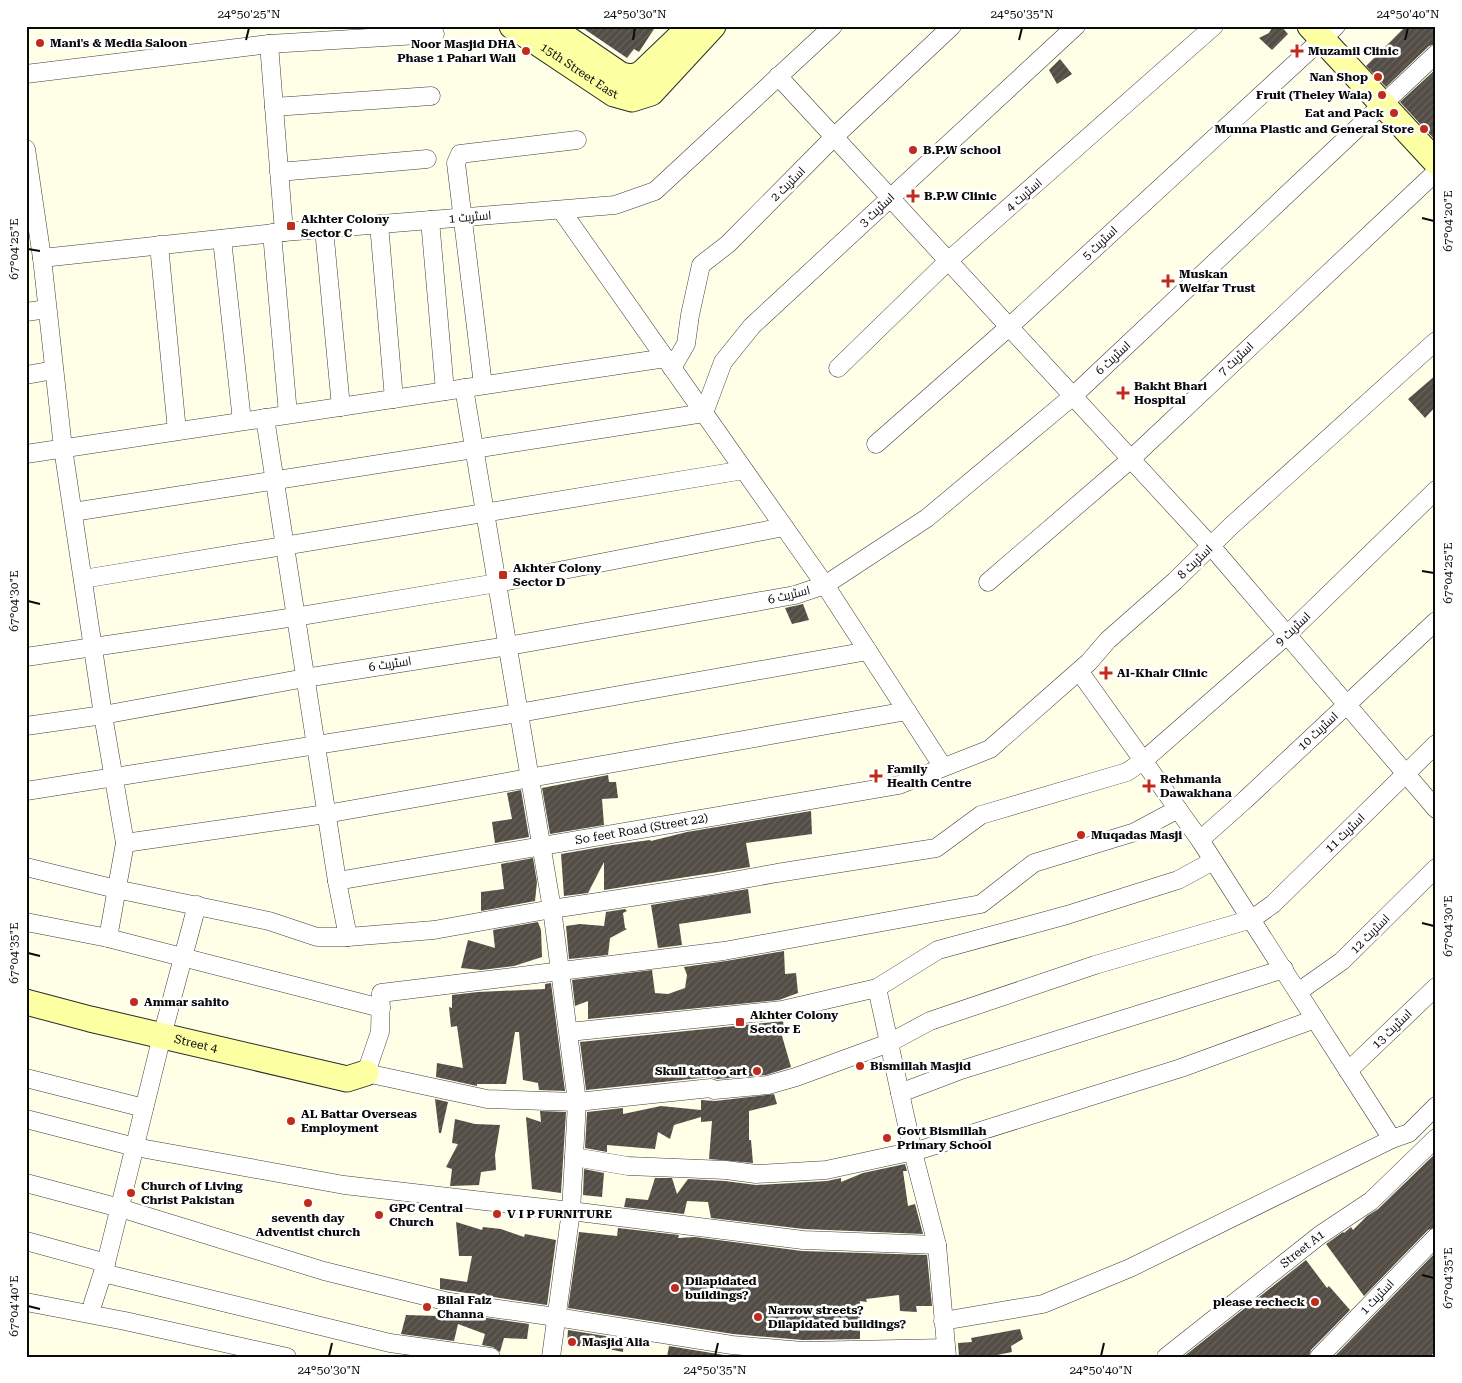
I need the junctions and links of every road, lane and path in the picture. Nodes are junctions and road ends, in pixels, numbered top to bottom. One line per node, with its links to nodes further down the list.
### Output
1 (512, 26): 4 (street, 15th Street East)
2 (549, 26): 3 (street, 15th Street East)
3 (691, 26)
4 (713, 26)
5 (833, 26): 14 (street, اسٹریٹ 1)
6 (952, 26): 18 (street, اسٹریٹ 2)
7 (1076, 26): 25 (street, اسٹریٹ 3)
8 (1214, 26): 35 (street, اسٹریٹ 4)
9 (1322, 31): 16 (street); 39 (street, اسٹریٹ 5)
10 (435, 34): 11 (street)
11 (268, 44): 13 (street); 17 (street)
12 (1436, 54): 16 (street, اسٹریٹ 6)
13 (26, 74)
14 (778, 76): 18 (street); 27 (street, اسٹریٹ 1)
15 (431, 96): 17 (street)
16 (1383, 105): 22 (street); 48 (street, اسٹریٹ 6)
17 (274, 107): 23 (street)
18 (834, 137): 25 (street); 41 (street, اسٹریٹ 2)
19 (577, 140): 28 (street)
20 (26, 149): 26 (street)
21 (427, 159): 23 (street)
22 (1436, 162)
23 (279, 172): 32 (street)
24 (1436, 172): 60 (street, اسٹریٹ 7)
25 (890, 198): 35 (street); 51 (street, اسٹریٹ 3)
26 (30, 204): 36 (street)
27 (561, 210): 28 (street, اسٹریٹ 1); 41 (street)
28 (462, 218): 29 (street, اسٹریٹ 1); 45 (street)
29 (430, 220): 30 (street, اسٹریٹ 1); 47 (street)
30 (379, 224): 31 (street, اسٹریٹ 1); 49 (street)
31 (324, 229): 32 (street, اسٹریٹ 1); 50 (street)
32 (278, 233): 33 (street, اسٹریٹ 1); 52 (street)
33 (222, 239): 34 (street, اسٹریٹ 1); 54 (street)
34 (159, 245): 36 (street, اسٹریٹ 1); 55 (street)
35 (948, 261): 39 (street); 42 (street, اسٹریٹ 4)
36 (37, 269): 37 (street)
37 (47, 309): 38 (street); 43 (street)
38 (26, 312)
39 (1009, 327): 48 (street); 56 (street, اسٹریٹ 5)
40 (1436, 341): 68 (street, اسٹریٹ 8)
41 (669, 363): 45 (street); 51 (street)
42 (838, 368)
43 (54, 370): 44 (street); 57 (street)
44 (26, 375)
45 (483, 385): 46 (street)
46 (464, 388): 47 (street); 58 (street)
47 (444, 391): 49 (street)
48 (1073, 396): 60 (street); 72 (street, اسٹریٹ 6)
49 (394, 399): 50 (street)
50 (341, 407): 52 (street)
51 (704, 412): 58 (street); 61 (street)
52 (288, 414): 53 (street)
53 (265, 418): 54 (street); 62 (street)
54 (242, 421): 55 (street)
55 (177, 431): 57 (street)
56 (876, 444)
57 (63, 448): 59 (street); 64 (street)
58 (474, 449): 62 (street); 65 (street)
59 (26, 454)
60 (1131, 459): 68 (street); 70 (street, اسٹریٹ 7)
61 (744, 470): 65 (street); 66 (street)
62 (274, 480): 64 (street); 67 (street)
63 (1436, 490): 75 (street, اسٹریٹ 9)
64 (73, 512): 69 (street)
65 (485, 512): 67 (street); 71 (street)
66 (784, 526): 71 (street); 72 (street)
67 (284, 545): 69 (street); 73 (street)
68 (1211, 546): 75 (street); 82 (street, اسٹریٹ 8)
69 (83, 579): 77 (street)
70 (988, 582)
71 (497, 583): 73 (street); 78 (street)
72 (825, 585): 78 (street, اسٹریٹ 6); 79 (street)
73 (295, 617): 77 (street); 83 (street)
74 (1436, 621): 84 (street, اسٹریٹ 10)
75 (1287, 635): 84 (street); 91 (street, اسٹریٹ 9)
76 (26, 645): 80 (street)
77 (92, 646): 80 (street); 87 (street)
78 (508, 646): 83 (street, اسٹریٹ 6); 86 (street)
79 (868, 651): 85 (street); 86 (street)
80 (48, 653): 81 (street)
81 (26, 657)
82 (1079, 671): 91 (street); 92 (street, اسٹریٹ 8)
83 (305, 678): 87 (street, اسٹریٹ 6); 90 (street)
84 (1346, 704): 93 (street); 100 (street, اسٹریٹ 10)
85 (907, 711): 92 (street); 95 (street)
86 (519, 713): 90 (street); 95 (street)
87 (103, 715): 88 (street, اسٹریٹ 6); 94 (street)
88 (26, 726)
89 (1436, 744): 93 (street, اسٹریٹ 11)
90 (316, 746): 94 (street); 99 (street)
91 (1143, 761): 97 (street); 109 (street, اسٹریٹ 9)
92 (943, 767): 102 (street, So feet Road (Street 22))
93 (1406, 774): 98 (street); 110 (street, اسٹریٹ 11)
94 (113, 778): 96 (street); 101 (street)
95 (530, 778): 99 (street); 102 (street)
96 (26, 792)
97 (1178, 809): 100 (street); 116 (street)
98 (1436, 809)
99 (326, 814): 101 (street); 106 (street)
100 (1200, 840): 103 (street)
101 (125, 843): 107 (street)
102 (542, 846): 106 (street, So feet Road (Street 22)); 109 (street)
103 (1213, 860): 110 (street); 118 (street)
104 (26, 867): 107 (street, اسٹریٹ 9)
105 (1436, 868): 119 (street, اسٹریٹ 12)
106 (337, 881): 112 (street)
107 (116, 890): 108 (street, اسٹریٹ 9); 113 (street)
108 (197, 905): 112 (street, اسٹریٹ 9); 114 (street)
109 (552, 909): 112 (street, اسٹریٹ 9); 116 (street)
110 (1252, 919): 115 (street); 125 (street, اسٹریٹ 11)
111 (26, 922): 113 (street)
112 (348, 937)
113 (108, 938): 114 (street)
114 (183, 957): 121 (street); 124 (street)
115 (1284, 969): 119 (street); 129 (street)
116 (560, 971): 121 (street); 123 (street)
117 (1436, 987): 126 (street, اسٹریٹ 13)
118 (877, 988): 123 (street); 125 (street)
119 (1298, 992): 122 (street)
120 (26, 1002): 124 (street, Street 4)
121 (381, 1008): 127 (street)
122 (1315, 1019): 126 (street); 137 (street)
123 (569, 1032): 130 (street)
124 (162, 1036): 127 (street, Street 4); 132 (street)
125 (889, 1043): 129 (street); 130 (street, اسٹریٹ 11)
126 (1348, 1072): 135 (street)
127 (366, 1073): 130 (street, اسٹریٹ 11)
128 (26, 1078): 132 (street)
129 (900, 1093): 137 (street)
130 (577, 1102): 138 (street)
131 (1436, 1106): 135 (street)
132 (144, 1108): 136 (street)
133 (26, 1119): 136 (street)
134 (1436, 1138): 154 (street, Street A1)
135 (1392, 1139): 149 (street)
136 (135, 1147): 140 (street); 141 (street)
137 (913, 1152): 138 (street); 144 (street)
138 (574, 1157): 141 (street)
139 (26, 1183): 140 (street)
140 (120, 1208): 145 (street); 148 (street)
141 (572, 1211): 144 (street); 148 (street)
142 (1436, 1238): 155 (street, اسٹریٹ 1)
143 (26, 1241): 145 (street)
144 (937, 1245): 149 (street)
145 (105, 1268): 147 (street); 152 (street)
146 (26, 1302): 151 (street)
147 (93, 1303)
148 (556, 1317): 150 (street); 153 (street)
149 (943, 1321): 150 (street)
150 (947, 1352)
151 (287, 1357)
152 (490, 1357)
153 (551, 1357)
154 (1166, 1357)
155 (1319, 1357)

